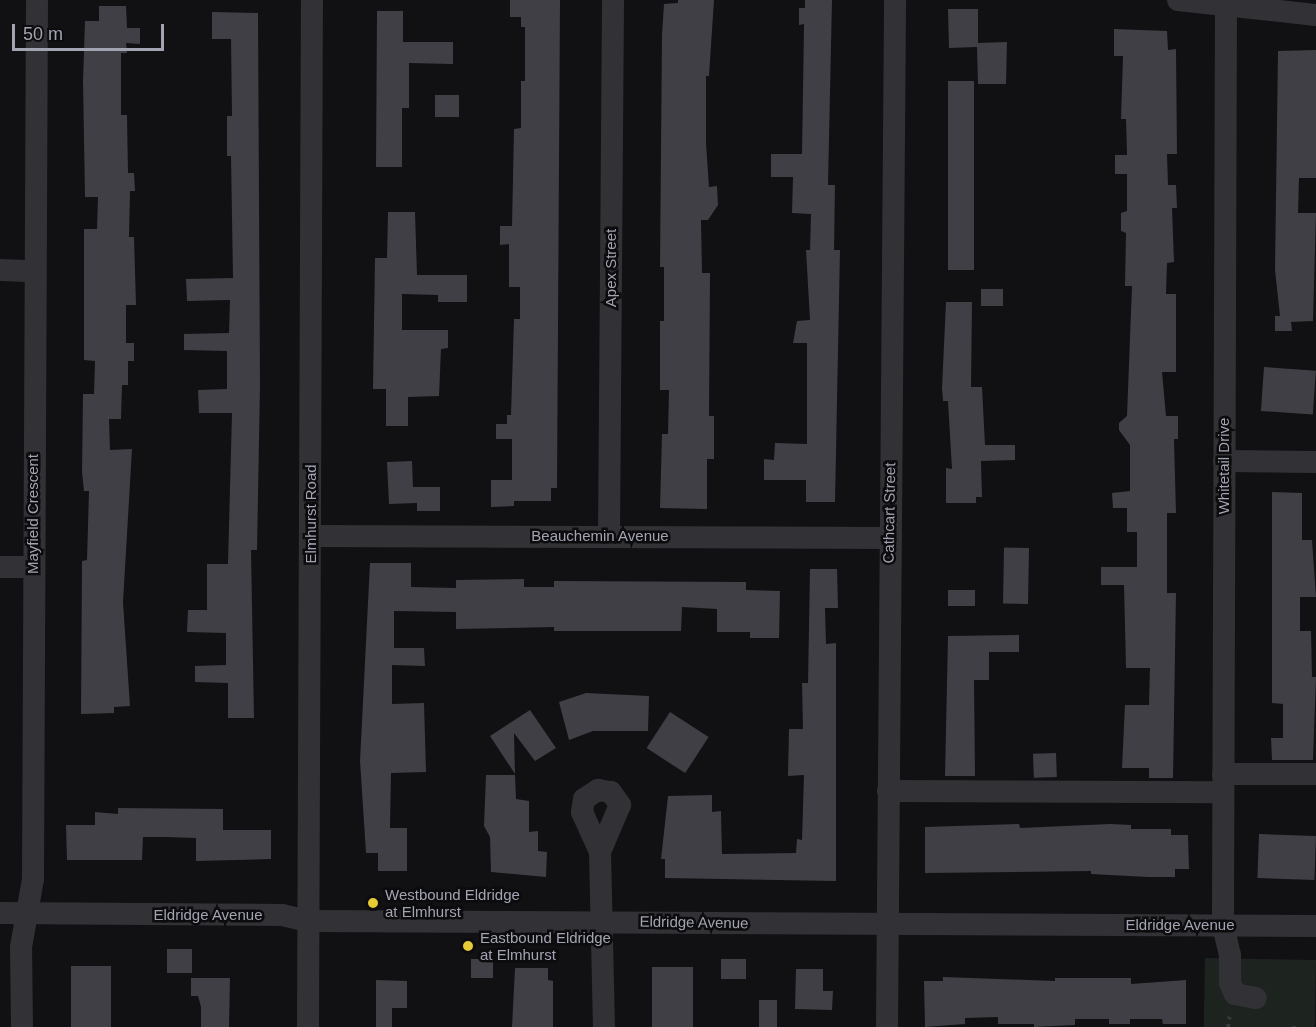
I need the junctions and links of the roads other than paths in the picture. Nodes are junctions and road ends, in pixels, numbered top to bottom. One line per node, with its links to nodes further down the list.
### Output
1 (37, 0): 9 (street, Mayfield Crescent)
2 (312, 0): 12 (street, Elmhurst Road)
3 (613, 0): 13 (street, Apex Street)
4 (895, 0): 14 (street, Cathcart Street)
5 (1178, 0): 6 (street)
6 (1227, 7): 7 (street); 10 (street, Whitetail Drive)
7 (1316, 15)
8 (0, 270): 9 (street)
9 (34, 272): 16 (street, Mayfield Crescent)
10 (1224, 461): 11 (street); 18 (street, Whitetail Drive)
11 (1316, 462)
12 (311, 536): 13 (street, Beauchemin Avenue); 23 (street, Elmhurst Road)
13 (609, 536): 14 (street, Beauchemin Avenue)
14 (889, 538): 19 (street, Cathcart Street)
15 (0, 567): 16 (street)
16 (32, 567): 22 (street, Mayfield Crescent)
17 (1316, 774): 18 (street)
18 (1223, 783): 19 (street); 26 (street, Whitetail Drive)
19 (888, 791): 25 (street, Cathcart Street)
20 (600, 852): 24 (street)
21 (0, 913): 22 (street, Eldridge Avenue)
22 (28, 913): 23 (street, Eldridge Avenue); 29 (street, Mayfield Crescent)
23 (309, 921): 24 (street, Eldridge Avenue); 30 (street, Elmhurst Road)
24 (604, 921): 25 (street, Eldridge Avenue); 31 (street)
25 (887, 924): 26 (street, Eldridge Avenue); 32 (street, Cathcart Street)
26 (1223, 925): 27 (street, Eldridge Avenue); 28 (street, Whitetail Drive)
27 (1316, 926)
28 (1256, 998)
29 (22, 1027)
30 (309, 1027)
31 (604, 1027)
32 (887, 1027)

